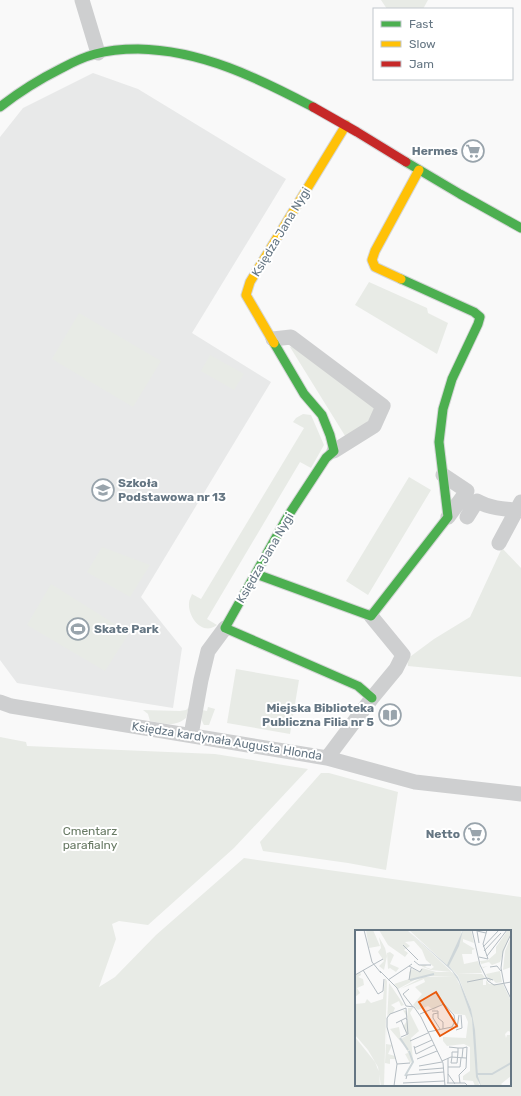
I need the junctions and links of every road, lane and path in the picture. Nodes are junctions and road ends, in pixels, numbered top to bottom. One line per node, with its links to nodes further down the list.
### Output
1 (82, 0): 2 (street)
2 (98, 53): 3 (street); 4 (street)
3 (0, 106)
4 (346, 125): 5 (street); 7 (street, Księdza Jana Nygi)
5 (419, 170): 6 (street); 9 (street)
6 (521, 228)
7 (273, 339): 8 (street, Księdza Jana Nygi); 8 (street, Księdza Jana Nygi)
8 (334, 451): 14 (street, Księdza Jana Nygi)
9 (443, 475): 11 (street); 11 (street)
10 (519, 506): 12 (street); 13 (street)
11 (448, 517): 15 (street)
12 (467, 517)
13 (499, 543)
14 (256, 574): 15 (street); 16 (street, Księdza Jana Nygi)
15 (371, 616): 17 (street, Księdza kardynała Augusta Hlonda)
16 (225, 628): 17 (street); 19 (street, Księdza Jana Nygi)
17 (372, 698): 20 (street, Księdza kardynała Augusta Hlonda)
18 (0, 702): 19 (street, Księdza kardynała Augusta Hlonda)
19 (191, 735): 20 (street, Księdza kardynała Augusta Hlonda)
20 (327, 758): 21 (street)
21 (521, 794)

